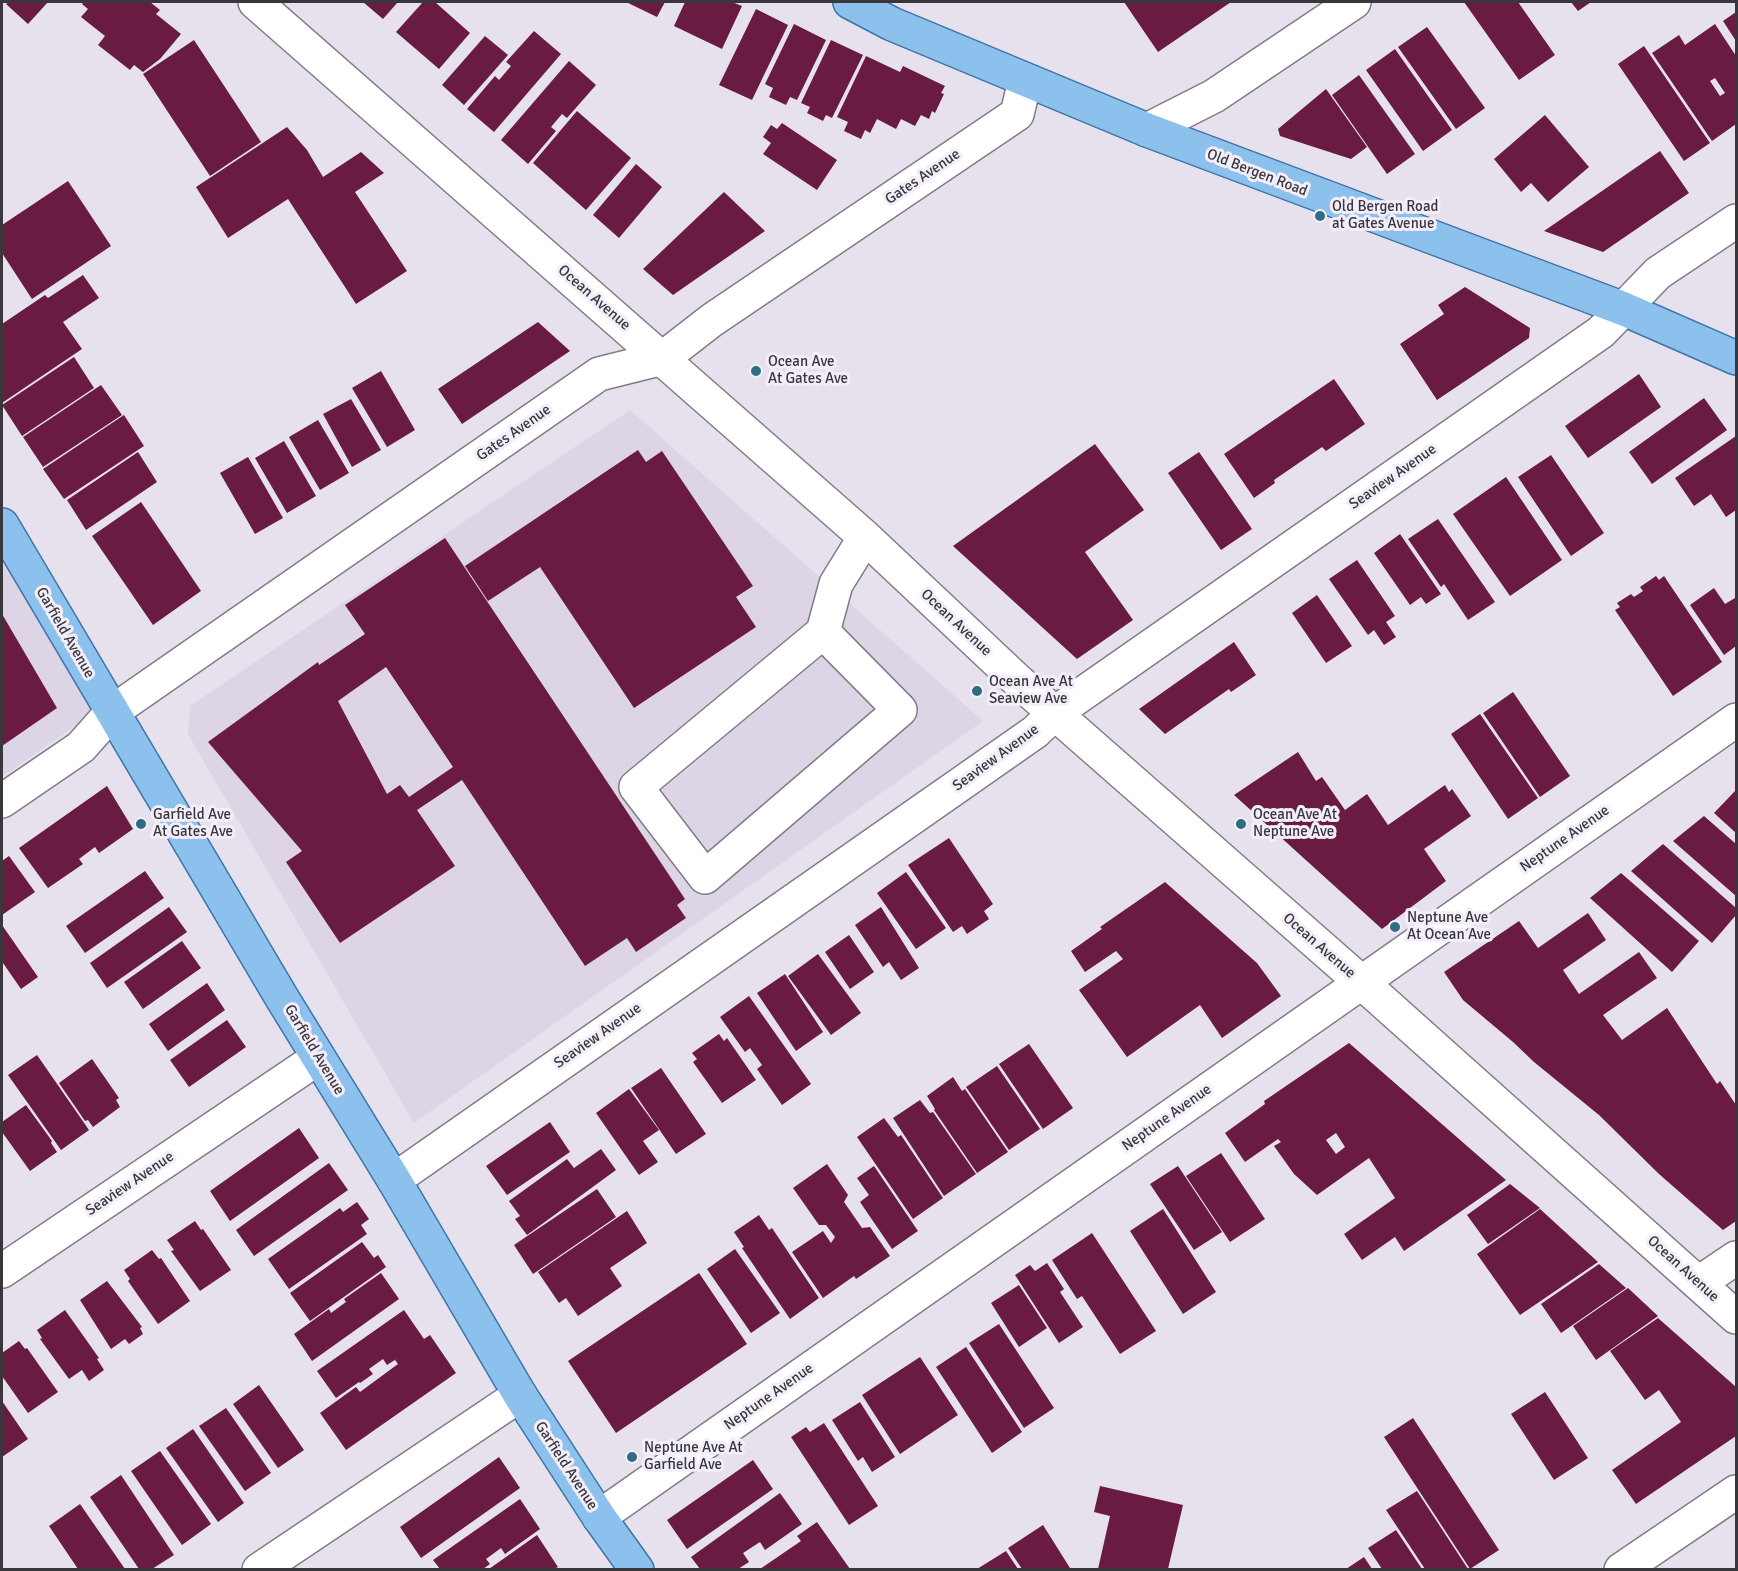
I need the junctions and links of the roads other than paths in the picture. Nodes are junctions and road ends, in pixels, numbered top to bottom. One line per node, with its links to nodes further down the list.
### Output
1 (255, 2): 8 (street, Ocean Avenue)
2 (850, 2): 4 (main road, Old Bergen Road)
3 (1354, 2): 5 (street)
4 (1025, 81): 5 (main road, Old Bergen Road); 8 (street, Gates Avenue)
5 (1147, 130): 7 (main road, Old Bergen Road)
6 (1737, 221): 7 (street, Seaview Avenue)
7 (1624, 309): 9 (main road, Old Bergen Road); 14 (street, Seaview Avenue)
8 (663, 358): 11 (street, Ocean Avenue); 13 (street, Gates Avenue)
9 (1737, 358)
10 (2, 525): 13 (main road, Garfield Avenue)
11 (865, 537): 12 (street); 14 (street, Ocean Avenue)
12 (823, 632): 12 (street)
13 (112, 712): 16 (street, Gates Avenue); 18 (main road, Garfield Avenue)
14 (1055, 713): 17 (street, Ocean Avenue); 19 (street, Seaview Avenue)
15 (1737, 720): 17 (street, Neptune Avenue)
16 (2, 801)
17 (1361, 982): 22 (street, Ocean Avenue); 26 (street, Neptune Avenue)
18 (318, 1058): 19 (main road, Garfield Avenue); 21 (street, Seaview Avenue)
19 (394, 1180): 24 (main road, Garfield Avenue)
20 (1737, 1258): 22 (street)
21 (2, 1271)
22 (1699, 1283): 23 (street, Ocean Avenue)
23 (1737, 1317)
24 (520, 1395): 26 (main road, Garfield Avenue); 27 (street)
25 (1737, 1492): 29 (street)
26 (598, 1517): 28 (main road, Garfield Avenue)
27 (259, 1569)
28 (637, 1569)
29 (1621, 1569)

